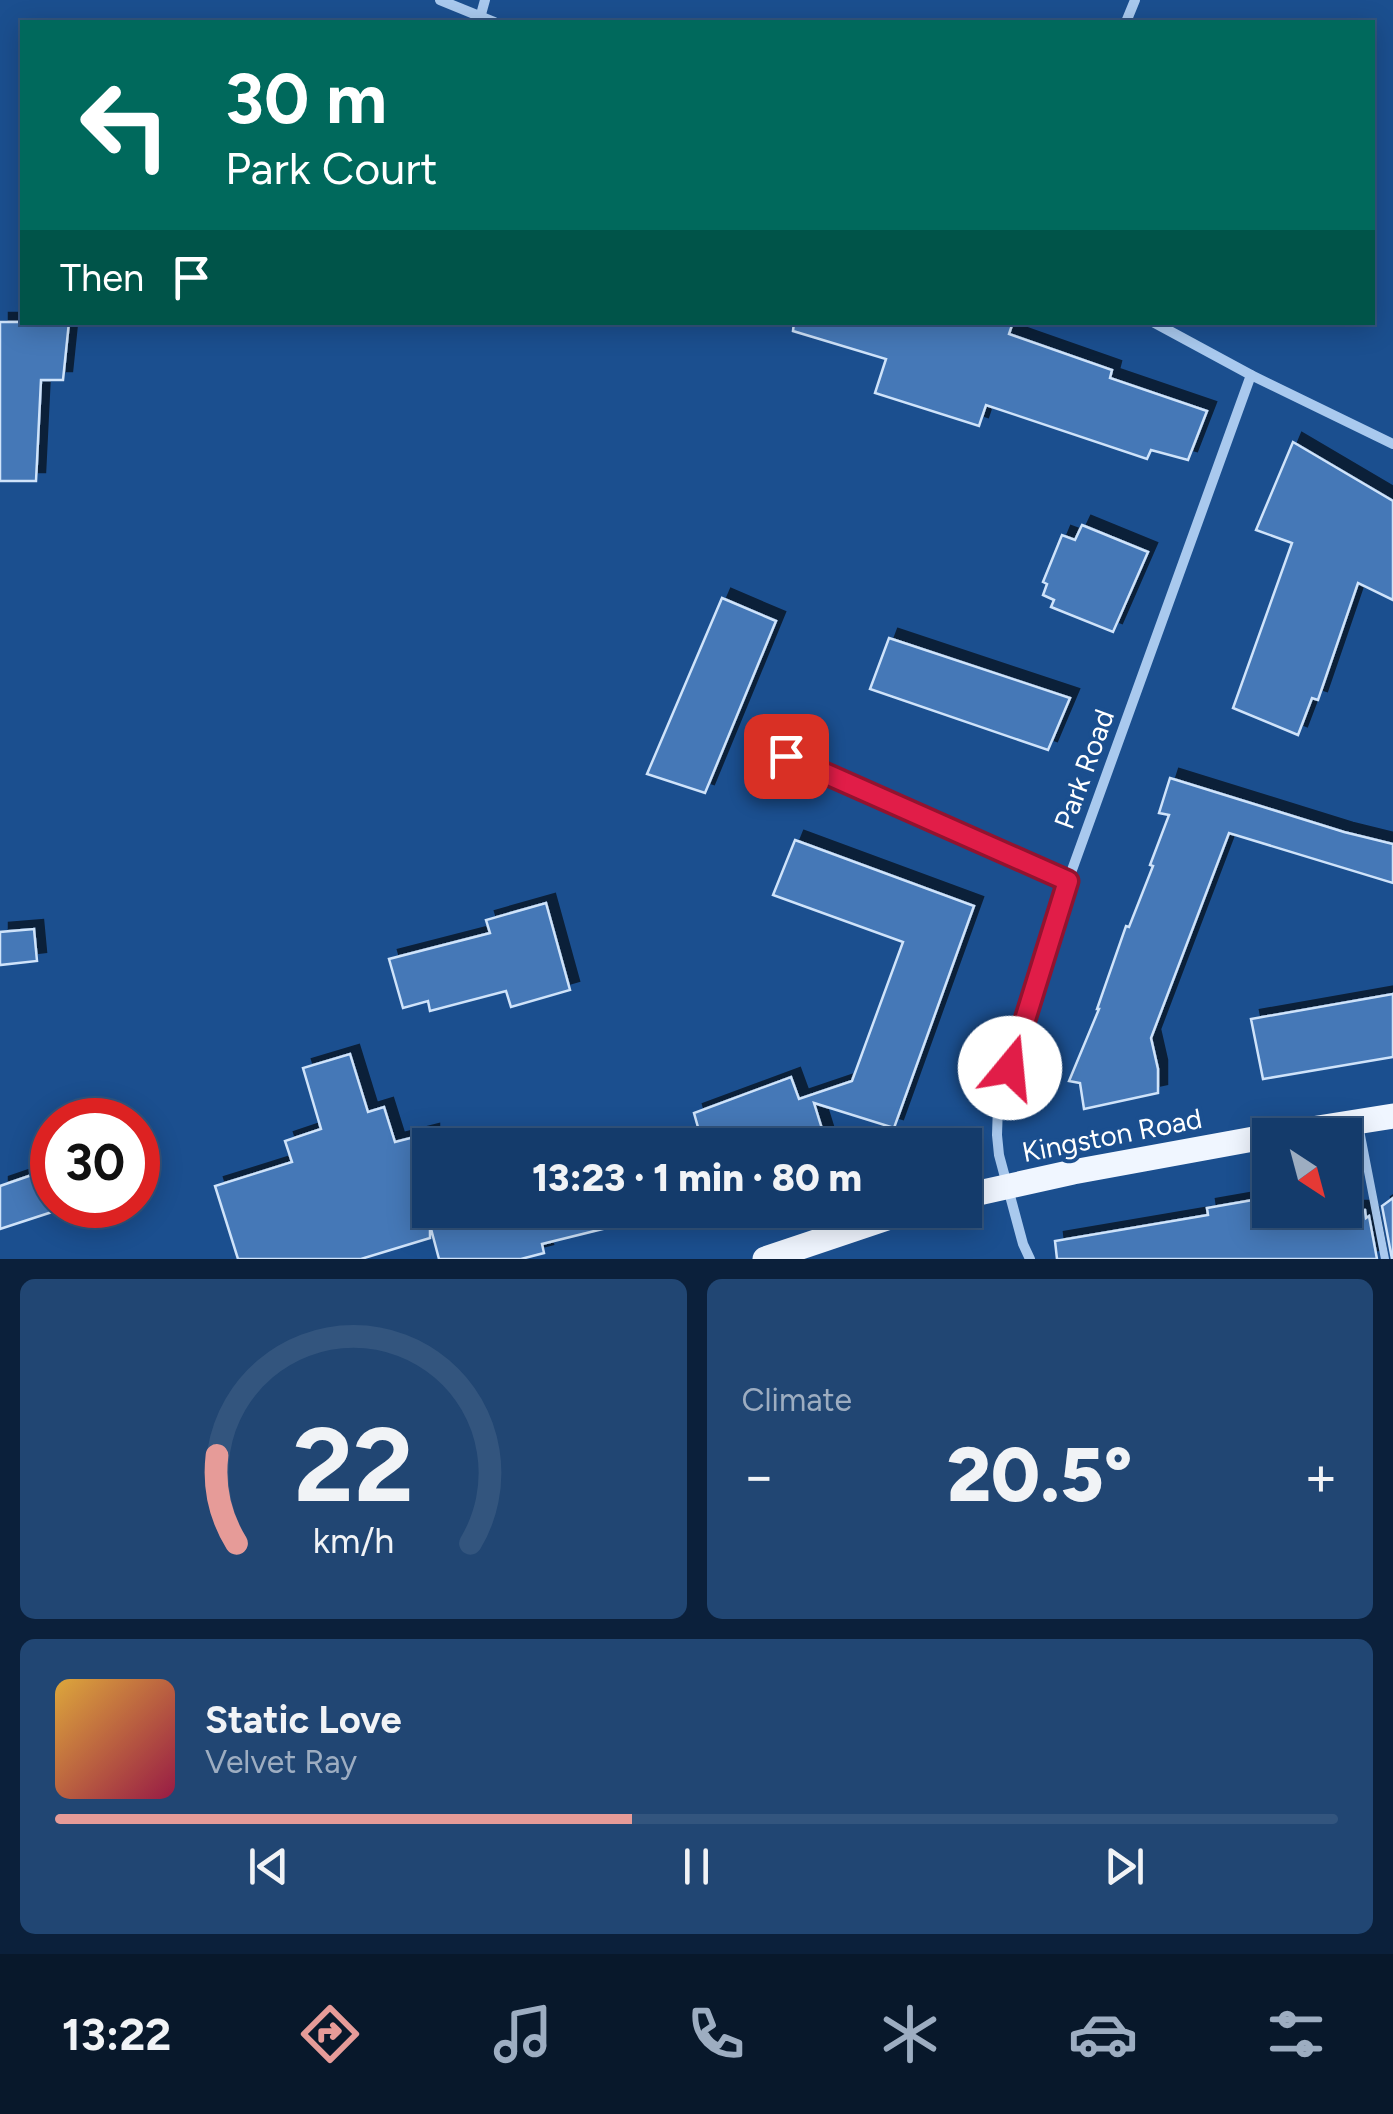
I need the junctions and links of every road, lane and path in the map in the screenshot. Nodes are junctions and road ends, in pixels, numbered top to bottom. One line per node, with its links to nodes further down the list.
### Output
1 (440, 0): 3 (street)
2 (486, 0): 3 (street)
3 (480, 18): 4 (street)
4 (487, 20)
5 (1159, 325): 6 (street)
6 (1251, 375): 7 (street); 9 (street, Park Road)
7 (1393, 444)
8 (786, 756): 9 (street)
9 (1068, 881): 14 (street, Park Road)
10 (1393, 1116): 11 (main road, Kingston Road)
11 (1362, 1120)
12 (1252, 1139): 14 (main road, Kingston Road)
13 (1362, 1141): 19 (lane)
14 (1008, 1186): 15 (main road, Kingston Road); 18 (street, Park Road)
15 (982, 1192)
16 (857, 1228): 17 (main road)
17 (765, 1259)
18 (1030, 1259)
19 (1385, 1259)

